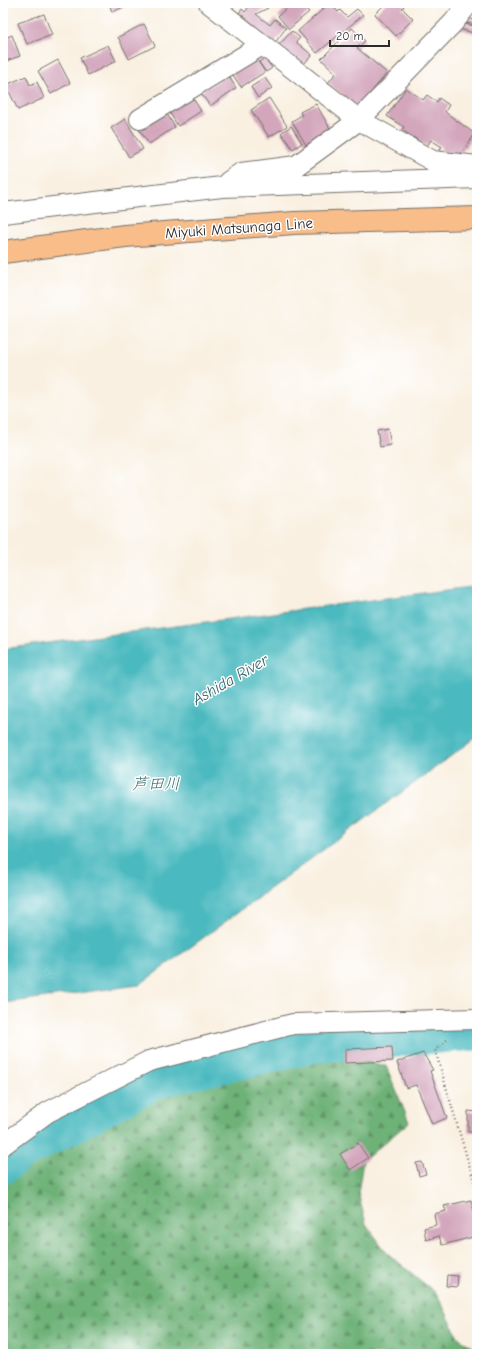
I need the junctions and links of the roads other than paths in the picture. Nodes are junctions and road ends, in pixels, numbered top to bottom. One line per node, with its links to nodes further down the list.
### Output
1 (469, 3): 5 (street)
2 (219, 6): 3 (street)
3 (262, 45): 4 (street); 5 (street)
4 (140, 119)
5 (359, 120): 6 (street); 8 (street)
6 (477, 166)
7 (477, 178): 8 (street)
8 (222, 187): 9 (street)
9 (3, 213)
10 (477, 218): 11 (main road, Miyuki Matsunaga Line)
11 (3, 252)
12 (477, 1020): 13 (street)
13 (3, 1144)

